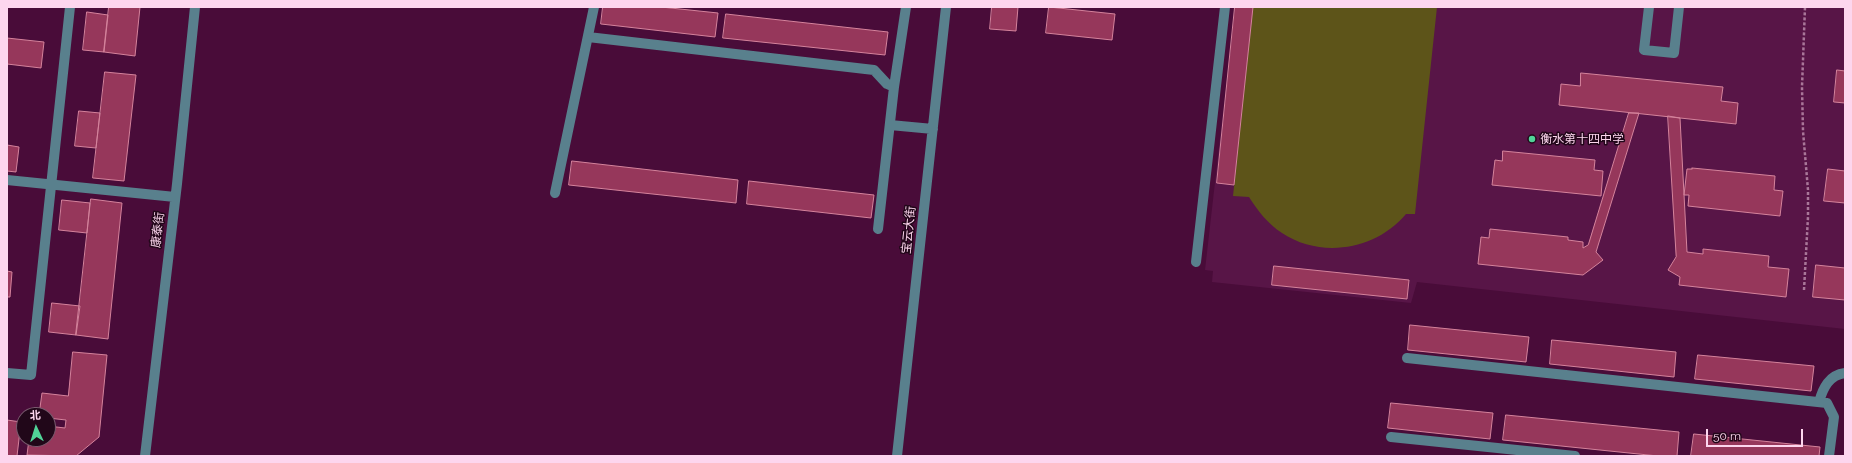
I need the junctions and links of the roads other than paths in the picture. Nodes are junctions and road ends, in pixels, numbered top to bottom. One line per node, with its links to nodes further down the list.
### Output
1 (70, 7): 14 (street)
2 (195, 7): 16 (street, 康泰街)
3 (594, 7): 9 (street)
4 (906, 7): 10 (street)
5 (946, 7): 12 (street, 宝云大街)
6 (1225, 7): 18 (street)
7 (1649, 7): 8 (street)
8 (1679, 7)
9 (588, 37): 10 (street); 15 (street)
10 (894, 87): 11 (street)
11 (890, 124): 12 (street); 17 (street)
12 (933, 129): 26 (street, 宝云大街)
13 (7, 180): 14 (street)
14 (52, 184): 16 (street); 20 (street)
15 (556, 193)
16 (175, 197): 25 (street, 康泰街)
17 (878, 229)
18 (1196, 262)
19 (1407, 358): 22 (street)
20 (7, 372)
21 (1845, 373): 22 (street)
22 (1819, 402): 28 (street)
23 (1391, 437): 24 (street)
24 (1493, 452): 27 (street)
25 (145, 456)
26 (897, 456)
27 (1574, 456)
28 (1829, 456)

